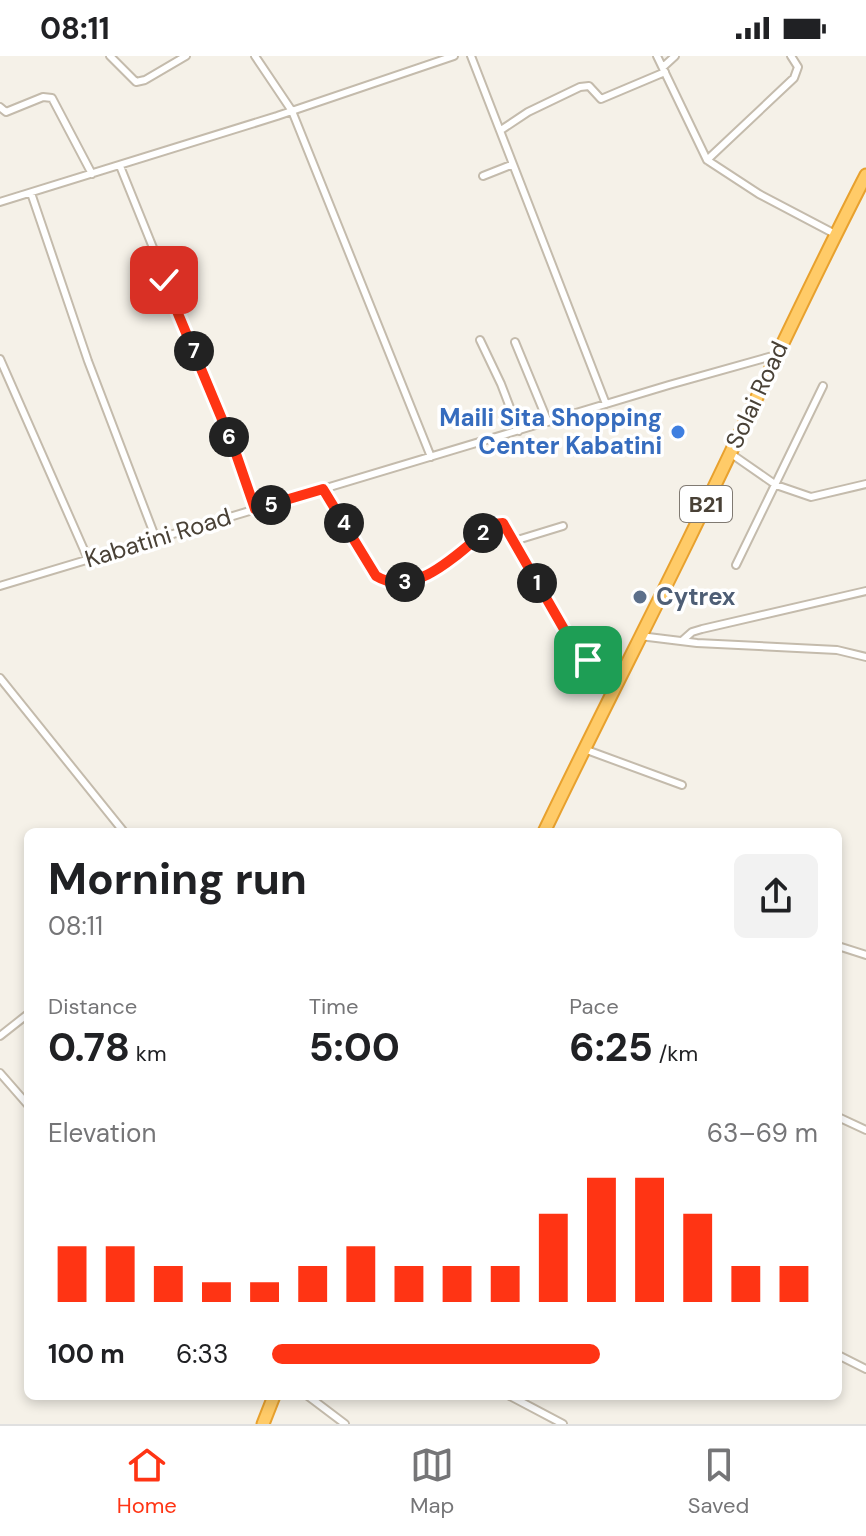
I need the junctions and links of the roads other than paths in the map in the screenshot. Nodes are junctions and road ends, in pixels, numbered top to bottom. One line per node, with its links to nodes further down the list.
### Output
1 (110, 56): 2 (street)
2 (186, 56)
3 (255, 56): 11 (street)
4 (454, 56): 11 (street)
5 (471, 56): 12 (street)
6 (657, 56): 9 (street)
7 (675, 56): 9 (street)
8 (791, 56): 13 (street)
9 (664, 70): 12 (street); 13 (street)
10 (0, 107): 16 (street)
11 (292, 111): 15 (street); 31 (street)
12 (501, 130): 14 (street)
13 (707, 160): 21 (street)
14 (511, 165): 18 (street); 27 (street)
15 (120, 166): 16 (street); 35 (street)
16 (92, 174): 19 (street)
17 (866, 175): 21 (highway, Solai Road / B21)
18 (483, 176)
19 (31, 193): 20 (street); 37 (street)
20 (0, 202)
21 (835, 234): 24 (highway, Solai Road / B21)
22 (480, 340): 29 (street)
23 (515, 342): 28 (street)
24 (776, 355): 27 (street, Kabatini Road); 30 (highway, Solai Road / B21)
25 (0, 359): 39 (street)
26 (823, 386): 33 (street)
27 (606, 404): 28 (street, Kabatini Road)
28 (548, 422): 29 (street, Kabatini Road)
29 (519, 431): 31 (street, Kabatini Road)
30 (730, 453): 33 (street); 43 (highway, Solai Road / B21)
31 (431, 457): 34 (street, Kabatini Road)
32 (866, 484): 33 (street)
33 (776, 485): 40 (street)
34 (323, 489): 35 (street, Kabatini Road); 38 (street)
35 (255, 509): 37 (street, Kabatini Road)
36 (563, 526): 38 (street)
37 (156, 539): 39 (street, Kabatini Road)
38 (514, 541): 46 (street)
39 (88, 559): 41 (street, Kabatini Road)
40 (736, 565)
41 (0, 586)
42 (866, 592): 44 (street)
43 (640, 636): 44 (street); 46 (highway, Solai Road / B21)
44 (683, 640): 45 (street)
45 (866, 657)
46 (621, 671): 48 (highway, Solai Road / B21)
47 (0, 678): 50 (street)
48 (584, 749): 49 (street); 51 (highway, Solai Road / B21)
49 (682, 785)
50 (121, 828)
51 (546, 828)
52 (842, 947): 53 (street)
53 (866, 955)
54 (24, 1017): 55 (street)
55 (0, 1036)
56 (0, 1073): 57 (street)
57 (24, 1100)
58 (842, 1119): 59 (street)
59 (866, 1130)
60 (842, 1357): 61 (street)
61 (866, 1369)
62 (272, 1400): 65 (highway)
63 (313, 1400): 66 (street)
64 (518, 1400): 67 (street)
65 (263, 1424)
66 (345, 1424)
67 (563, 1424)

